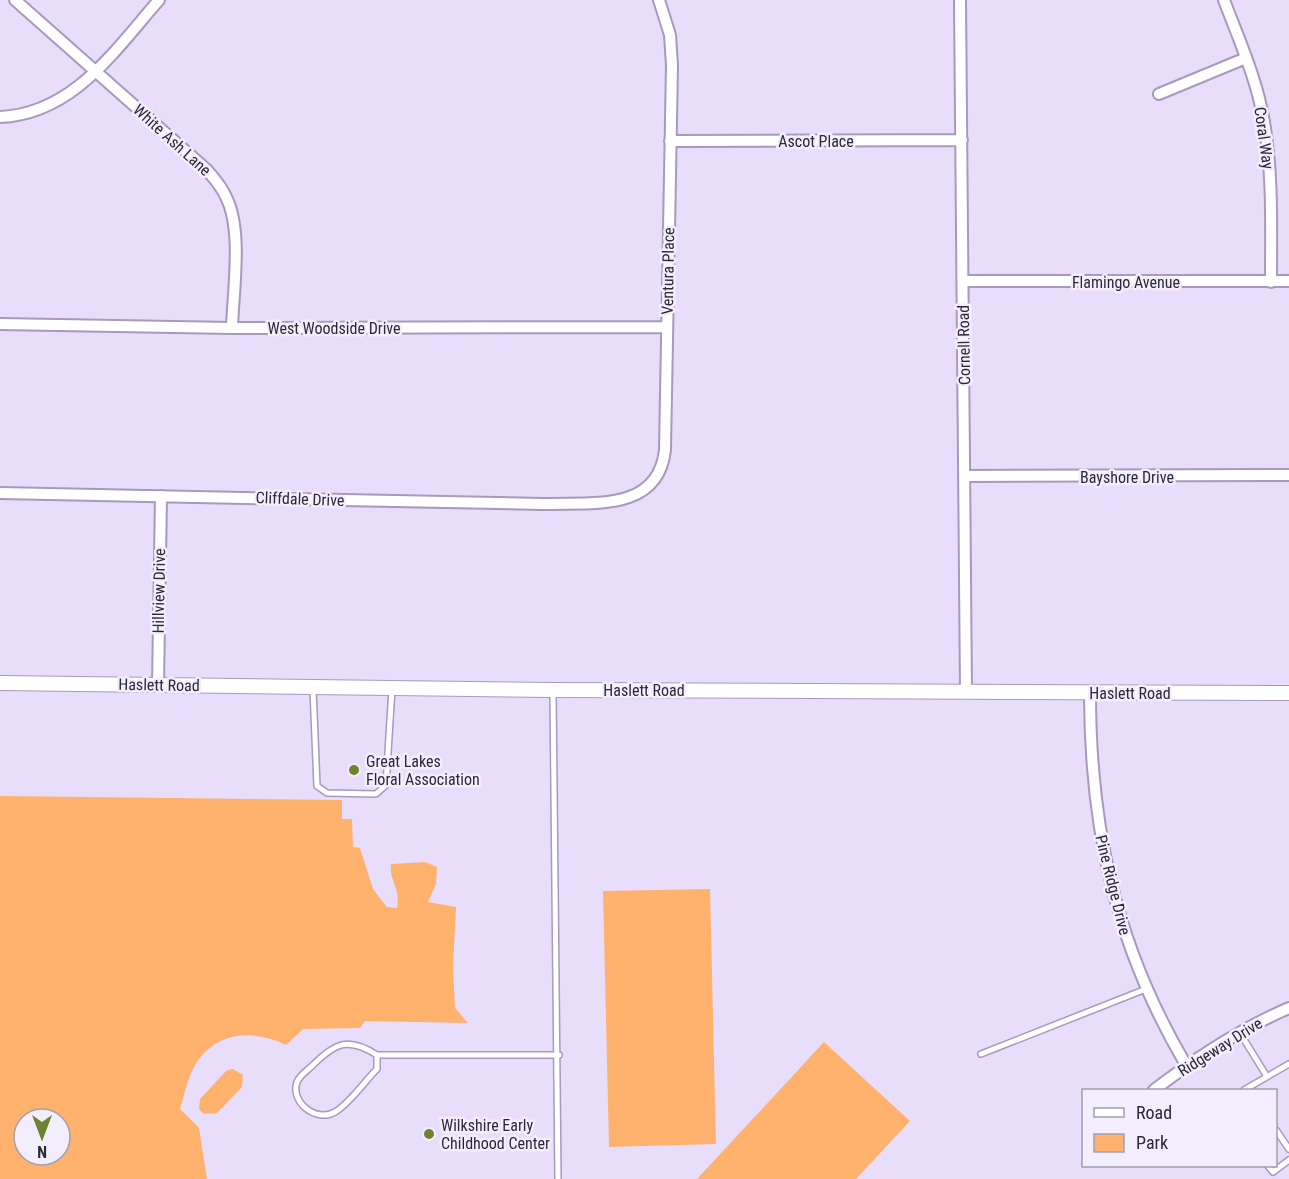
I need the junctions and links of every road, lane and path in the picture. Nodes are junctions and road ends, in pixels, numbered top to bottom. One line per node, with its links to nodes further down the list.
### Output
1 (15, 0): 7 (street, White Ash Lane)
2 (159, 0): 7 (street)
3 (659, 0): 11 (street, Ventura Place)
4 (960, 0): 10 (street, Cornell Road)
5 (1224, 0): 6 (street, Coral Way)
6 (1246, 58): 8 (street); 14 (street, Coral Way)
7 (96, 72): 9 (street); 17 (street, White Ash Lane)
8 (1159, 94)
9 (0, 117)
10 (962, 140): 11 (street, Ascot Place); 12 (street, Cornell Road)
11 (670, 141): 16 (street, Ventura Place)
12 (963, 281): 14 (street, Flamingo Avenue); 19 (street, Cornell Road)
13 (1289, 281): 14 (street, Flamingo Avenue)
14 (1271, 282)
15 (0, 324): 17 (street, West Woodside Drive)
16 (667, 327): 17 (street, West Woodside Drive); 22 (street, Ventura Place)
17 (232, 328)
18 (1289, 475): 19 (street, Bayshore Drive)
19 (965, 476): 28 (street, Cornell Road)
20 (0, 493): 21 (street, Cliffdale Drive)
21 (161, 496): 22 (street, Cliffdale Drive); 24 (street, Hillview Drive)
22 (600, 501)
23 (0, 683): 24 (street, Haslett Road)
24 (158, 686): 25 (street, Haslett Road)
25 (313, 687): 26 (street, Haslett Road); 26 (lane)
26 (392, 688): 27 (street, Haslett Road)
27 (553, 690): 28 (street, Haslett Road); 36 (lane)
28 (966, 691): 29 (street, Haslett Road)
29 (1090, 693): 30 (street, Haslett Road); 31 (street, Pine Ridge Drive)
30 (1289, 693)
31 (1146, 989): 34 (lane); 38 (street, Pine Ridge Drive)
32 (1289, 1008): 33 (street, Ridgeway Drive)
33 (1239, 1032): 38 (street, Ridgeway Drive); 39 (lane)
34 (981, 1054)
35 (377, 1055): 35 (lane); 36 (lane)
36 (559, 1055): 46 (lane)
37 (1289, 1064): 39 (lane)
38 (1186, 1065): 40 (street, Ridgeway Drive)
39 (1266, 1075): 41 (lane)
40 (1155, 1089)
41 (1247, 1089)
42 (1277, 1133): 43 (lane)
43 (1289, 1149)
44 (1289, 1160): 45 (lane)
45 (1269, 1167)
46 (558, 1179)

